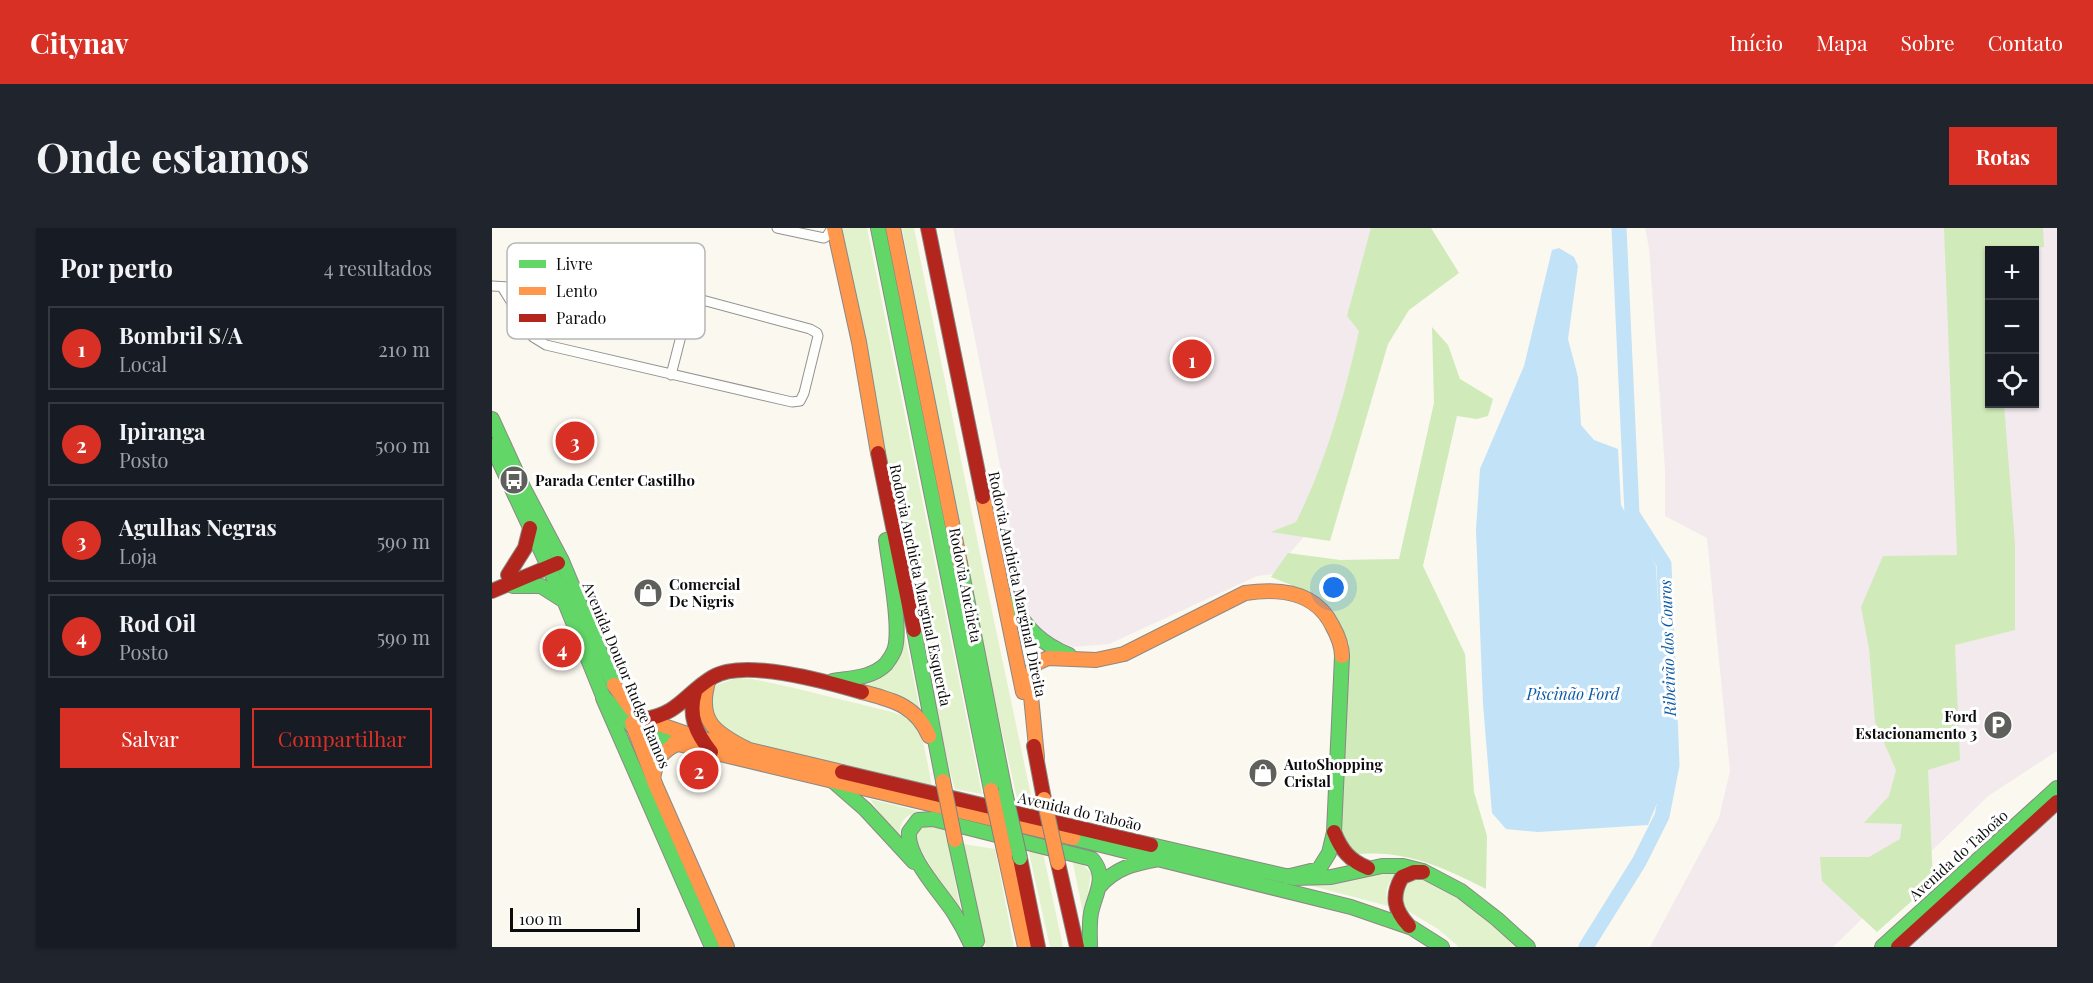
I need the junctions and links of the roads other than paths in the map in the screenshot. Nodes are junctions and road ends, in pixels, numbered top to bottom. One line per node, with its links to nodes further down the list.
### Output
1 (777, 228): 2 (street)
2 (833, 228): 14 (main road, Rodovia Anchieta Marginal Esquerda)
3 (879, 228): 50 (main road, Rodovia Anchieta, bridge)
4 (893, 228): 51 (main road, Rodovia Anchieta, bridge)
5 (928, 228): 18 (main road, Rodovia Anchieta Marginal Direita)
6 (497, 286): 7 (street)
7 (507, 300)
8 (705, 301): 11 (street)
9 (536, 339): 11 (street)
10 (680, 339): 11 (street)
11 (671, 375)
12 (492, 419): 16 (main road, Avenida Doutor Rudge Ramos)
13 (492, 446): 15 (main road, Avenida Doutor Rudge Ramos)
14 (876, 446): 23 (main road); 32 (main road, Rodovia Anchieta Marginal Esquerda)
15 (530, 528): 16 (main road, Avenida Doutor Rudge Ramos); 17 (main road)
16 (553, 559): 17 (main road); 19 (main road); 20 (main road, Avenida Doutor Rudge Ramos); 24 (main road, Avenida Doutor Rudge Ramos)
17 (508, 575): 19 (main road)
18 (1001, 578): 21 (main road); 33 (main road, Rodovia Anchieta Marginal Direita)
19 (493, 587): 20 (main road)
20 (564, 600): 26 (main road, Avenida Doutor Rudge Ramos)
21 (1081, 660): 33 (main road); 38 (main road)
22 (708, 682): 23 (main road); 25 (main road); 30 (main road)
23 (823, 682): 32 (main road)
24 (616, 691): 27 (main road, Avenida do Taboão)
25 (695, 692): 27 (main road); 28 (main road)
26 (603, 696): 27 (main road, Avenida do Taboão); 35 (main road, Avenida Doutor Rudge Ramos)
27 (639, 724): 28 (main road, Avenida do Taboão); 29 (main road, Avenida do Taboão); 35 (main road, Avenida Doutor Rudge Ramos)
28 (699, 738): 30 (main road, Avenida do Taboão); 31 (main road)
29 (677, 744): 31 (main road, Avenida do Taboão); 35 (main road)
30 (747, 749): 43 (main road, Avenida do Taboão)
31 (711, 752): 34 (main road, Avenida do Taboão)
32 (938, 756): 49 (main road, Rodovia Anchieta Marginal Esquerda, bridge)
33 (1036, 757): 52 (main road, Rodovia Anchieta Marginal Direita, bridge)
34 (834, 782): 39 (main road, Avenida do Taboão); 42 (main road)
35 (651, 786): 46 (main road, Avenida Doutor Rudge Ramos); 47 (main road, Avenida Doutor Rudge Ramos)
36 (2057, 788): 56 (main road, Avenida do Taboão)
37 (2057, 802): 57 (main road, Avenida do Taboão)
38 (1334, 832): 40 (main road); 43 (main road)
39 (1159, 859): 44 (main road); 45 (main road, Avenida do Taboão)
40 (1368, 868): 41 (main road, Avenida do Taboão); 43 (main road, Avenida do Taboão)
41 (1429, 872): 45 (main road); 55 (main road, Avenida do Taboão)
42 (927, 875): 44 (main road); 48 (main road)
43 (1286, 877)
44 (1099, 887): 53 (main road)
45 (1412, 928): 54 (main road, Avenida do Taboão)
46 (712, 947)
47 (727, 947)
48 (972, 947)
49 (979, 947)
50 (1025, 947)
51 (1040, 947)
52 (1077, 947)
53 (1090, 947)
54 (1442, 947)
55 (1528, 947)
56 (1882, 947)
57 (1898, 947)

